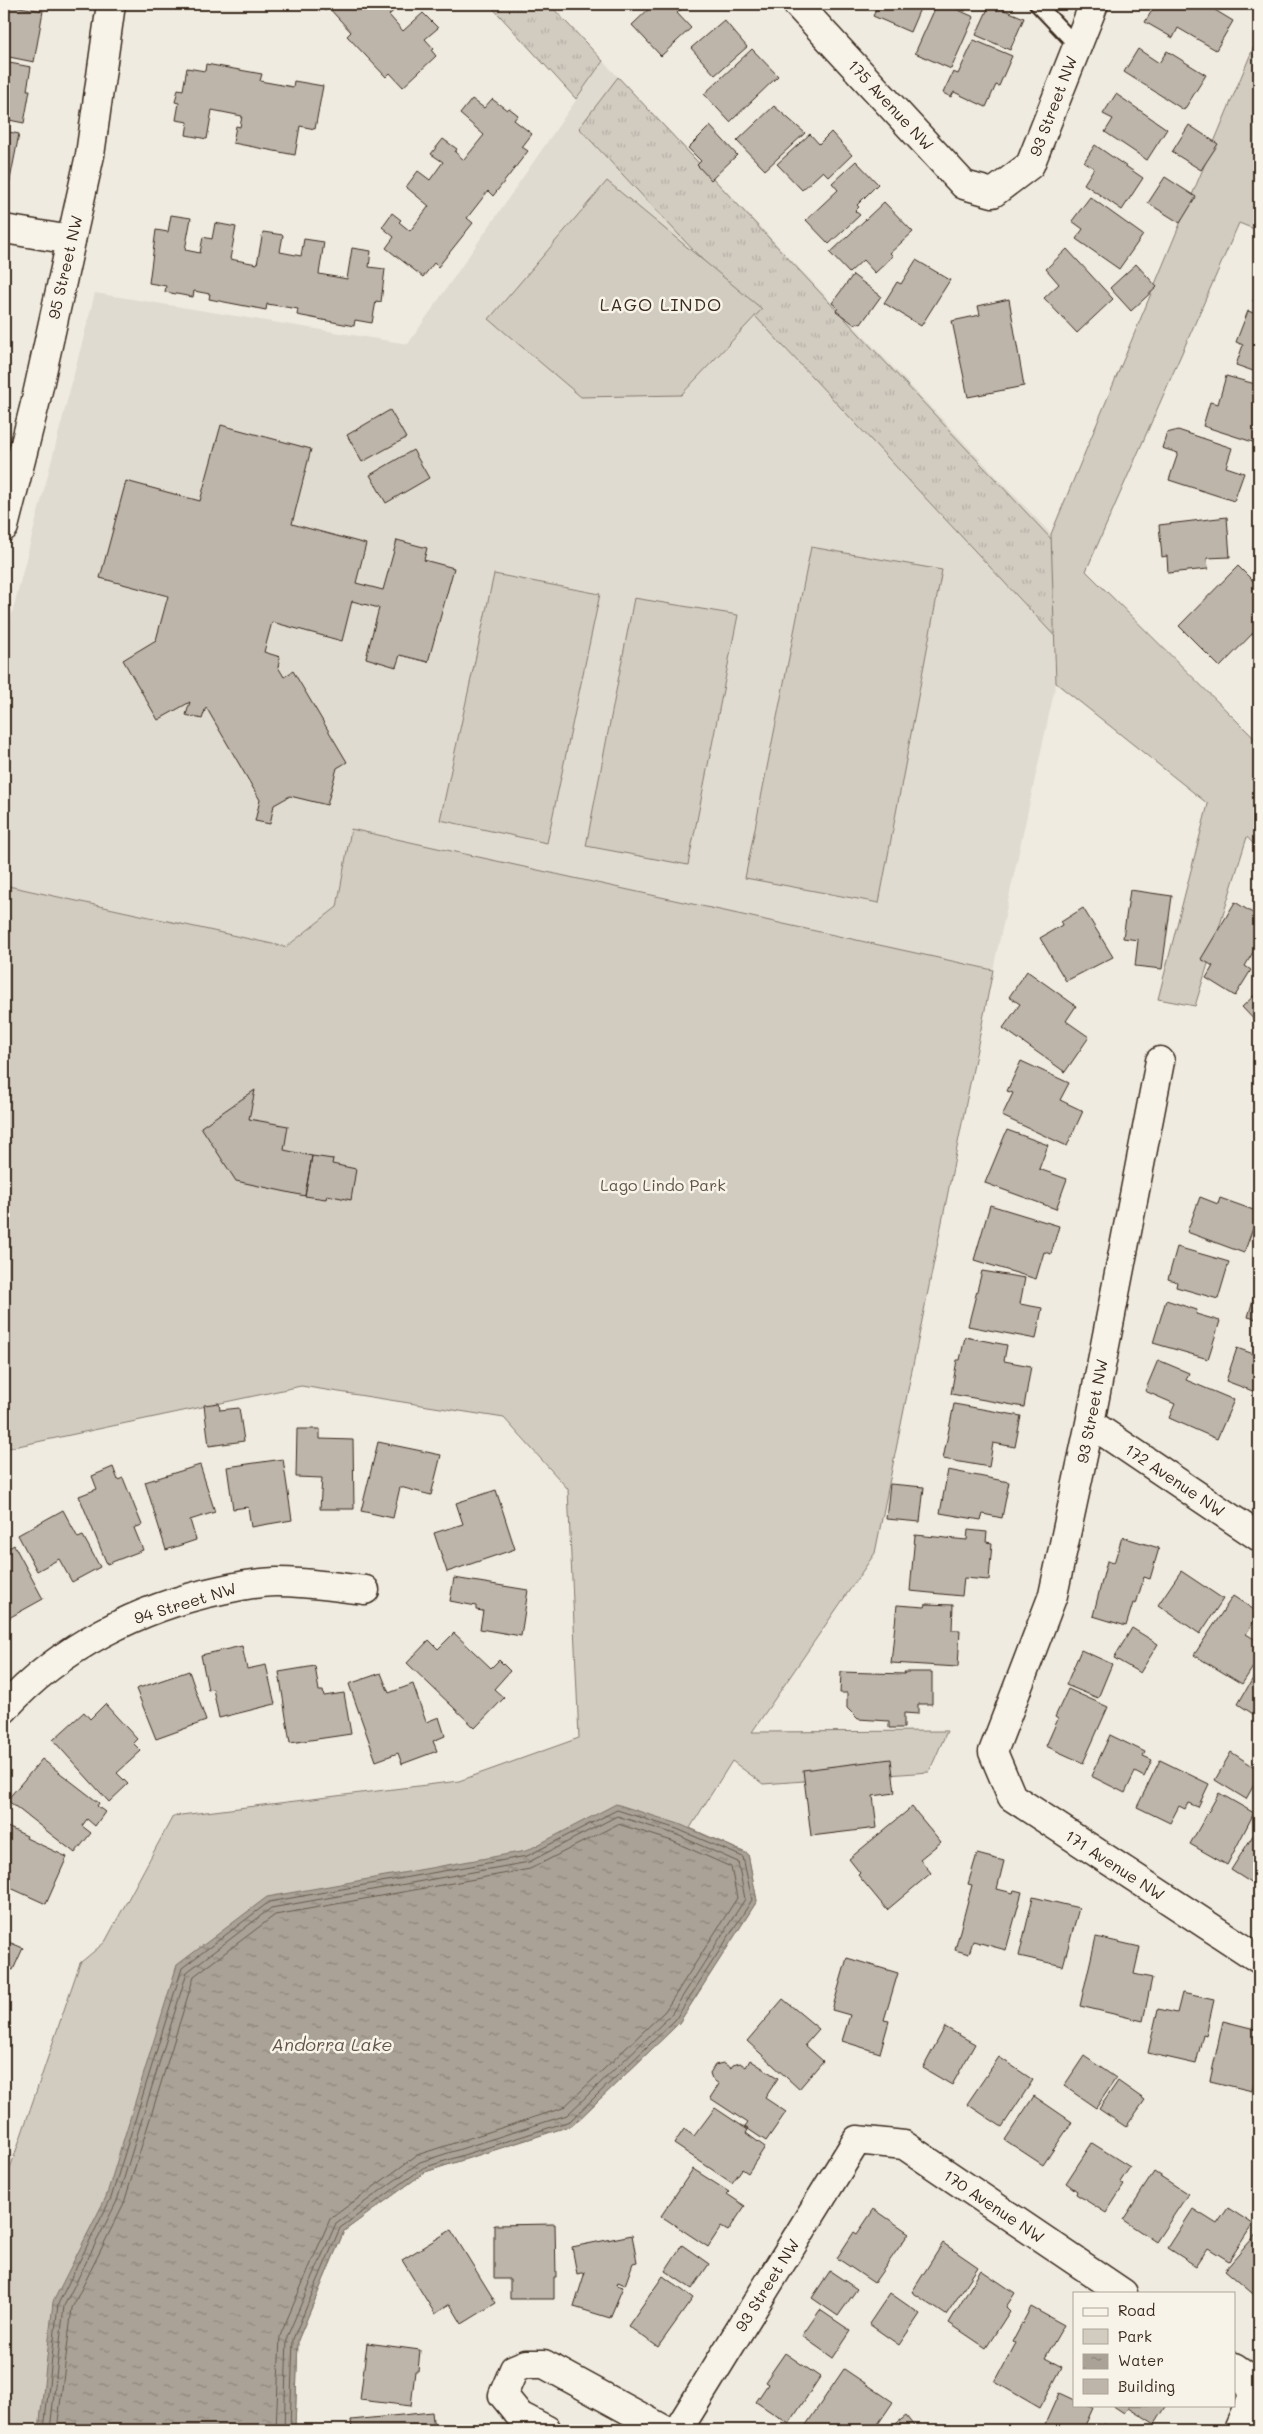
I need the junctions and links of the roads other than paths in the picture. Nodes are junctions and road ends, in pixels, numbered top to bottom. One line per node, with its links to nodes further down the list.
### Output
1 (111, 4): 8 (street, 95 Street NW)
2 (797, 4): 6 (street, 175 Avenue NW)
3 (1037, 4): 5 (lane)
4 (1094, 4): 5 (street, 93 Street NW)
5 (1077, 46): 6 (street, 93 Street NW)
6 (993, 193)
7 (4, 229): 8 (street)
8 (71, 240): 9 (street, 95 Street NW)
9 (4, 527)
10 (1160, 1061): 11 (street, 93 Street NW)
11 (1090, 1423): 12 (street, 172 Avenue NW); 15 (street, 93 Street NW)
12 (1259, 1537)
13 (365, 1590): 14 (street, 94 Street NW)
14 (4, 1709)
15 (993, 1752): 16 (street, 171 Avenue NW)
16 (1259, 1960)
17 (857, 2140): 18 (street, 170 Avenue NW); 22 (street, 93 Street NW)
18 (1123, 2292)
19 (1236, 2369): 23 (street)
20 (547, 2430): 21 (street)
21 (665, 2430)
22 (678, 2430)
23 (1238, 2430)

